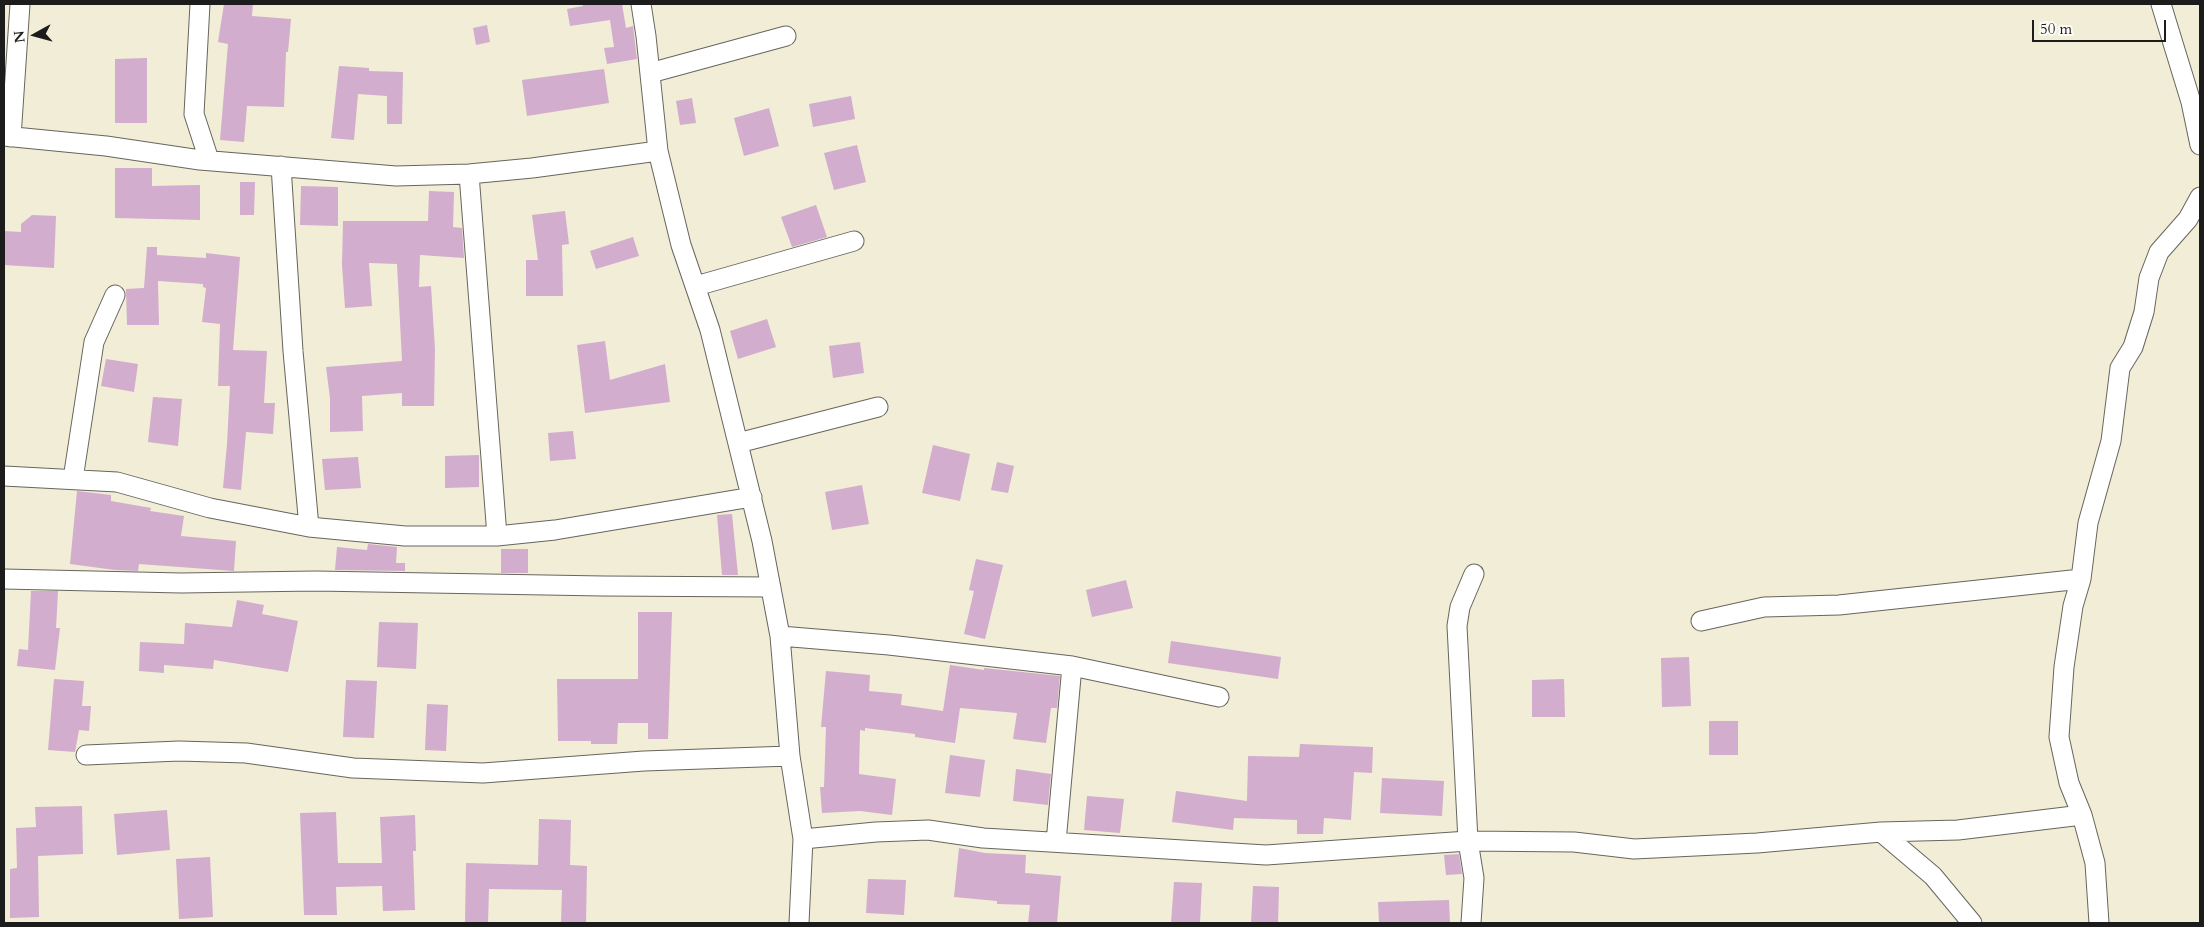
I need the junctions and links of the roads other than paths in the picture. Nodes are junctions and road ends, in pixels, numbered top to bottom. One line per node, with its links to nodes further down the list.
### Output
1 (20, 4): 7 (street)
2 (200, 4): 10 (street)
3 (641, 4): 6 (street)
4 (2161, 4): 8 (street)
5 (786, 36): 6 (street)
6 (650, 72): 9 (street)
7 (8, 137): 10 (street)
8 (2200, 145)
9 (658, 151): 12 (street); 15 (street)
10 (209, 160): 11 (street)
11 (281, 166): 12 (street); 22 (street)
12 (469, 174): 23 (street)
13 (2200, 196): 25 (street)
14 (854, 241): 15 (street)
15 (696, 286): 18 (street)
16 (115, 295): 20 (street)
17 (878, 407): 18 (street)
18 (738, 443): 21 (street)
19 (4, 476): 20 (street)
20 (73, 479): 22 (street)
21 (752, 497): 23 (street); 27 (street)
22 (309, 527): 23 (street)
23 (497, 536)
24 (1474, 574): 37 (street)
25 (2081, 578): 28 (street); 34 (street)
26 (4, 579): 27 (street)
27 (771, 587): 29 (street)
28 (1701, 621)
29 (780, 636): 30 (street); 33 (street)
30 (1072, 666): 31 (street); 38 (street)
31 (1219, 697)
32 (86, 755): 33 (street)
33 (790, 756): 36 (street)
34 (2082, 815): 35 (street); 42 (street)
35 (1881, 832): 37 (street); 41 (street)
36 (802, 839): 38 (street); 39 (street)
37 (1468, 841): 38 (street); 40 (street)
38 (1056, 842)
39 (799, 923)
40 (1471, 923)
41 (1972, 923)
42 (2099, 923)

